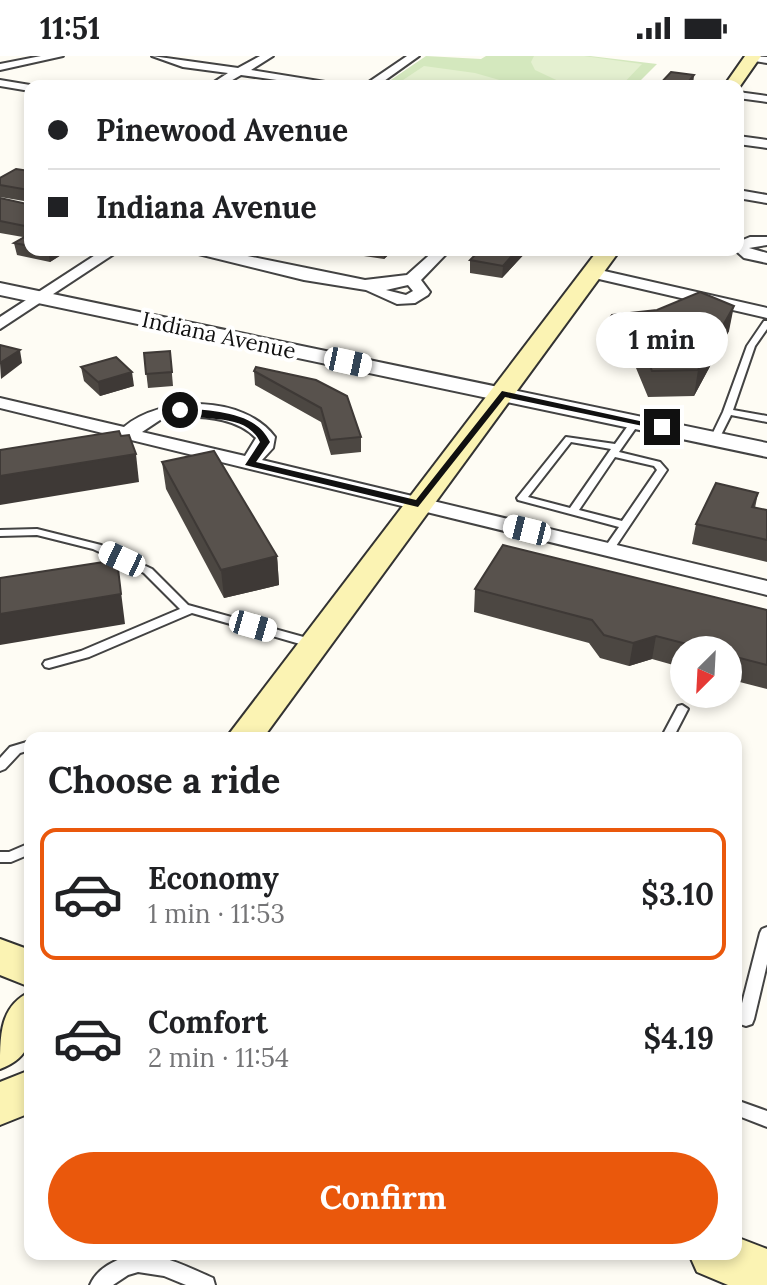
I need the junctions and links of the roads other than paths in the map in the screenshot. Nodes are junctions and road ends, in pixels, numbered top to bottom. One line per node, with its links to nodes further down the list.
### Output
1 (58, 56): 6 (street)
2 (157, 56): 7 (street)
3 (268, 56): 7 (street)
4 (414, 56): 10 (street)
5 (757, 58): 11 (main road)
6 (0, 67)
7 (239, 72): 8 (street); 9 (street)
8 (225, 80)
9 (299, 80)
10 (378, 80)
11 (737, 80)
12 (0, 83): 13 (street)
13 (24, 87)
14 (744, 96): 15 (street)
15 (767, 99)
16 (744, 141): 17 (street)
17 (767, 144)
18 (744, 195): 19 (street)
19 (767, 199)
20 (767, 241): 21 (street)
21 (744, 245)
22 (744, 251): 27 (street)
23 (104, 256): 30 (street)
24 (236, 256): 25 (street)
25 (436, 256)
26 (604, 256): 28 (main road)
27 (767, 258)
28 (591, 273): 31 (street); 34 (main road)
29 (0, 289): 30 (street, Indiana Avenue)
30 (40, 297): 33 (street); 34 (street, Indiana Avenue)
31 (767, 313)
32 (767, 323): 36 (lane)
33 (0, 324)
34 (502, 394): 38 (street, Indiana Avenue); 44 (main road)
35 (0, 403): 39 (street)
36 (728, 412): 37 (lane); 40 (lane)
37 (767, 419)
38 (635, 422): 40 (street, Indiana Avenue); 42 (lane)
39 (128, 434): 43 (street); 43 (street)
40 (715, 439): 41 (street, Indiana Avenue)
41 (767, 450)
42 (615, 451): 45 (lane); 45 (lane); 46 (lane)
43 (249, 463): 44 (street)
44 (418, 504): 48 (street); 51 (main road)
45 (573, 511): 46 (lane)
46 (625, 525): 48 (lane)
47 (0, 533): 50 (lane)
48 (608, 550): 49 (street)
49 (767, 588)
50 (191, 609): 51 (lane); 52 (lane)
51 (314, 644): 54 (main road)
52 (49, 664)
53 (682, 709): 55 (lane)
54 (248, 732)
55 (670, 732)
56 (24, 747): 57 (lane)
57 (0, 766)
58 (24, 851): 59 (lane)
59 (0, 857)
60 (767, 933): 64 (lane)
61 (0, 956): 62 (main road)
62 (24, 966)
63 (24, 1019): 65 (main road)
64 (746, 1019)
65 (0, 1049)
66 (24, 1094): 67 (main road)
67 (0, 1104)
68 (742, 1109): 69 (lane)
69 (767, 1119)
70 (730, 1260): 71 (main road)
71 (767, 1275)
72 (99, 1285): 73 (lane)
73 (206, 1285)

